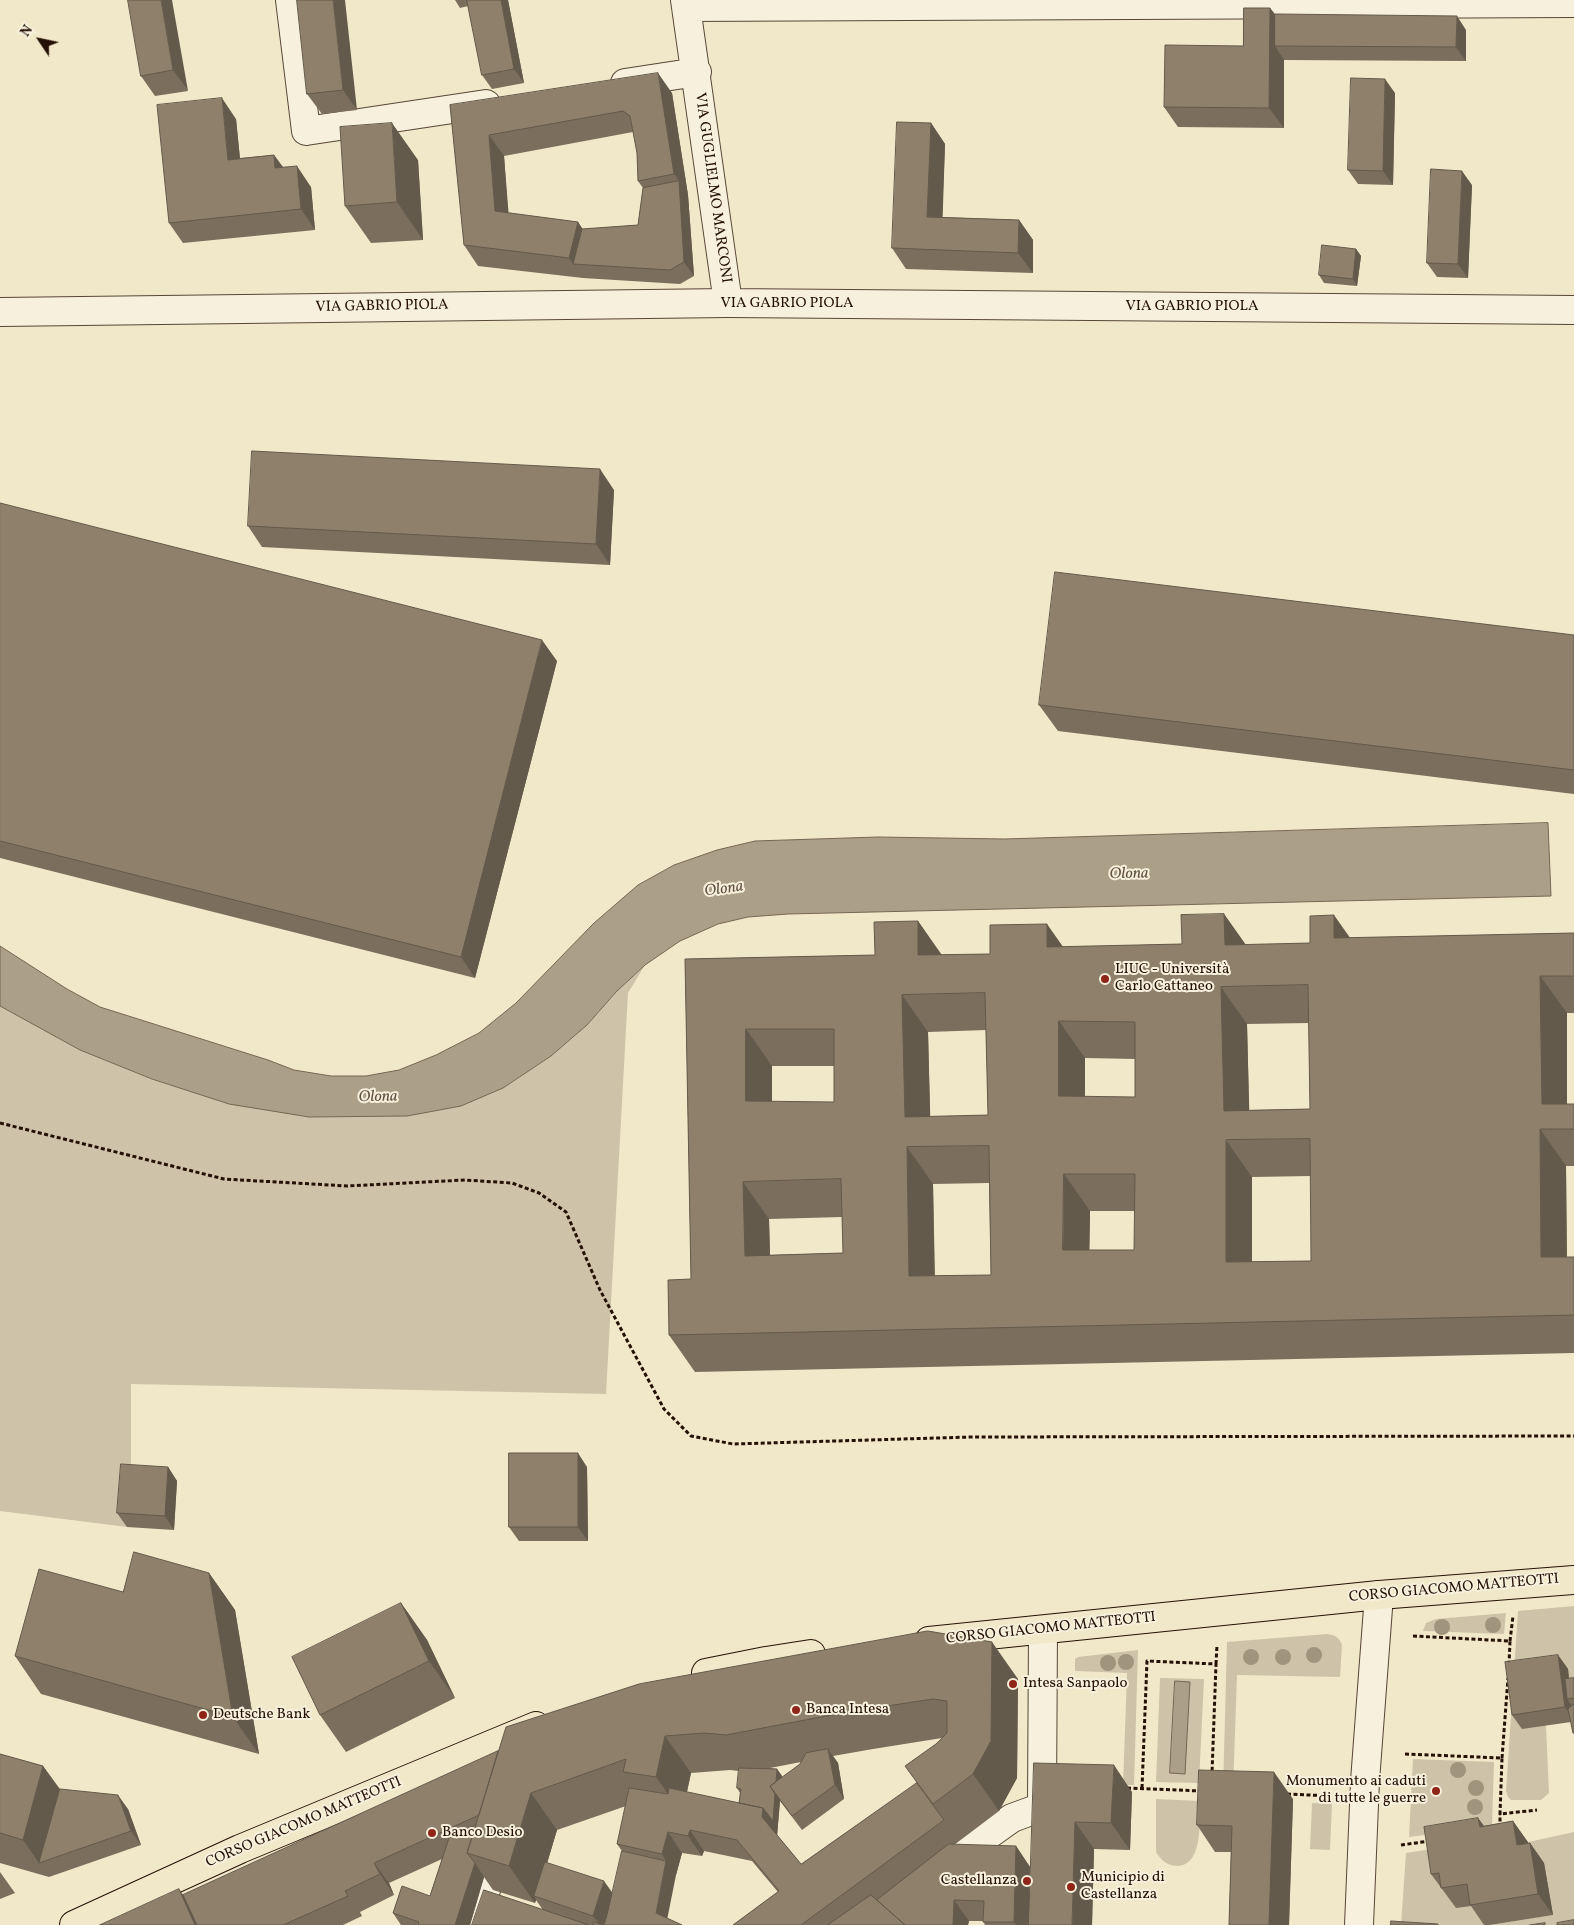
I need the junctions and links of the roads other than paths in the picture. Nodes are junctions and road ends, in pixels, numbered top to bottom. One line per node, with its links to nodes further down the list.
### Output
1 (290, 0): 6 (street)
2 (1574, 3): 3 (street)
3 (686, 4): 4 (street, VIA GUGLIELMO MARCONI)
4 (697, 72): 5 (street, VIA GUGLIELMO MARCONI); 7 (street, VIA GUGLIELMO MARCONI)
5 (599, 87)
6 (511, 100)
7 (728, 304): 8 (street, VIA GABRIO PIOLA); 9 (street, VIA GABRIO PIOLA)
8 (1574, 310)
9 (0, 312)
10 (1574, 1580): 11 (main road, CORSO GIACOMO MATTEOTTI)
11 (1378, 1595): 12 (main road, CORSO GIACOMO MATTEOTTI); 25 (street)
12 (1043, 1630): 13 (main road, CORSO GIACOMO MATTEOTTI); 19 (street)
13 (901, 1644)
14 (834, 1651): 15 (main road)
15 (680, 1678)
16 (563, 1716): 17 (main road, CORSO GIACOMO MATTEOTTI)
17 (536, 1726): 18 (street); 23 (main road, CORSO GIACOMO MATTEOTTI)
18 (528, 1754)
19 (1042, 1807): 21 (street); 22 (street)
20 (507, 1821): 24 (street)
21 (1040, 1836)
22 (925, 1880)
23 (74, 1925)
24 (475, 1925)
25 (1358, 1925)

